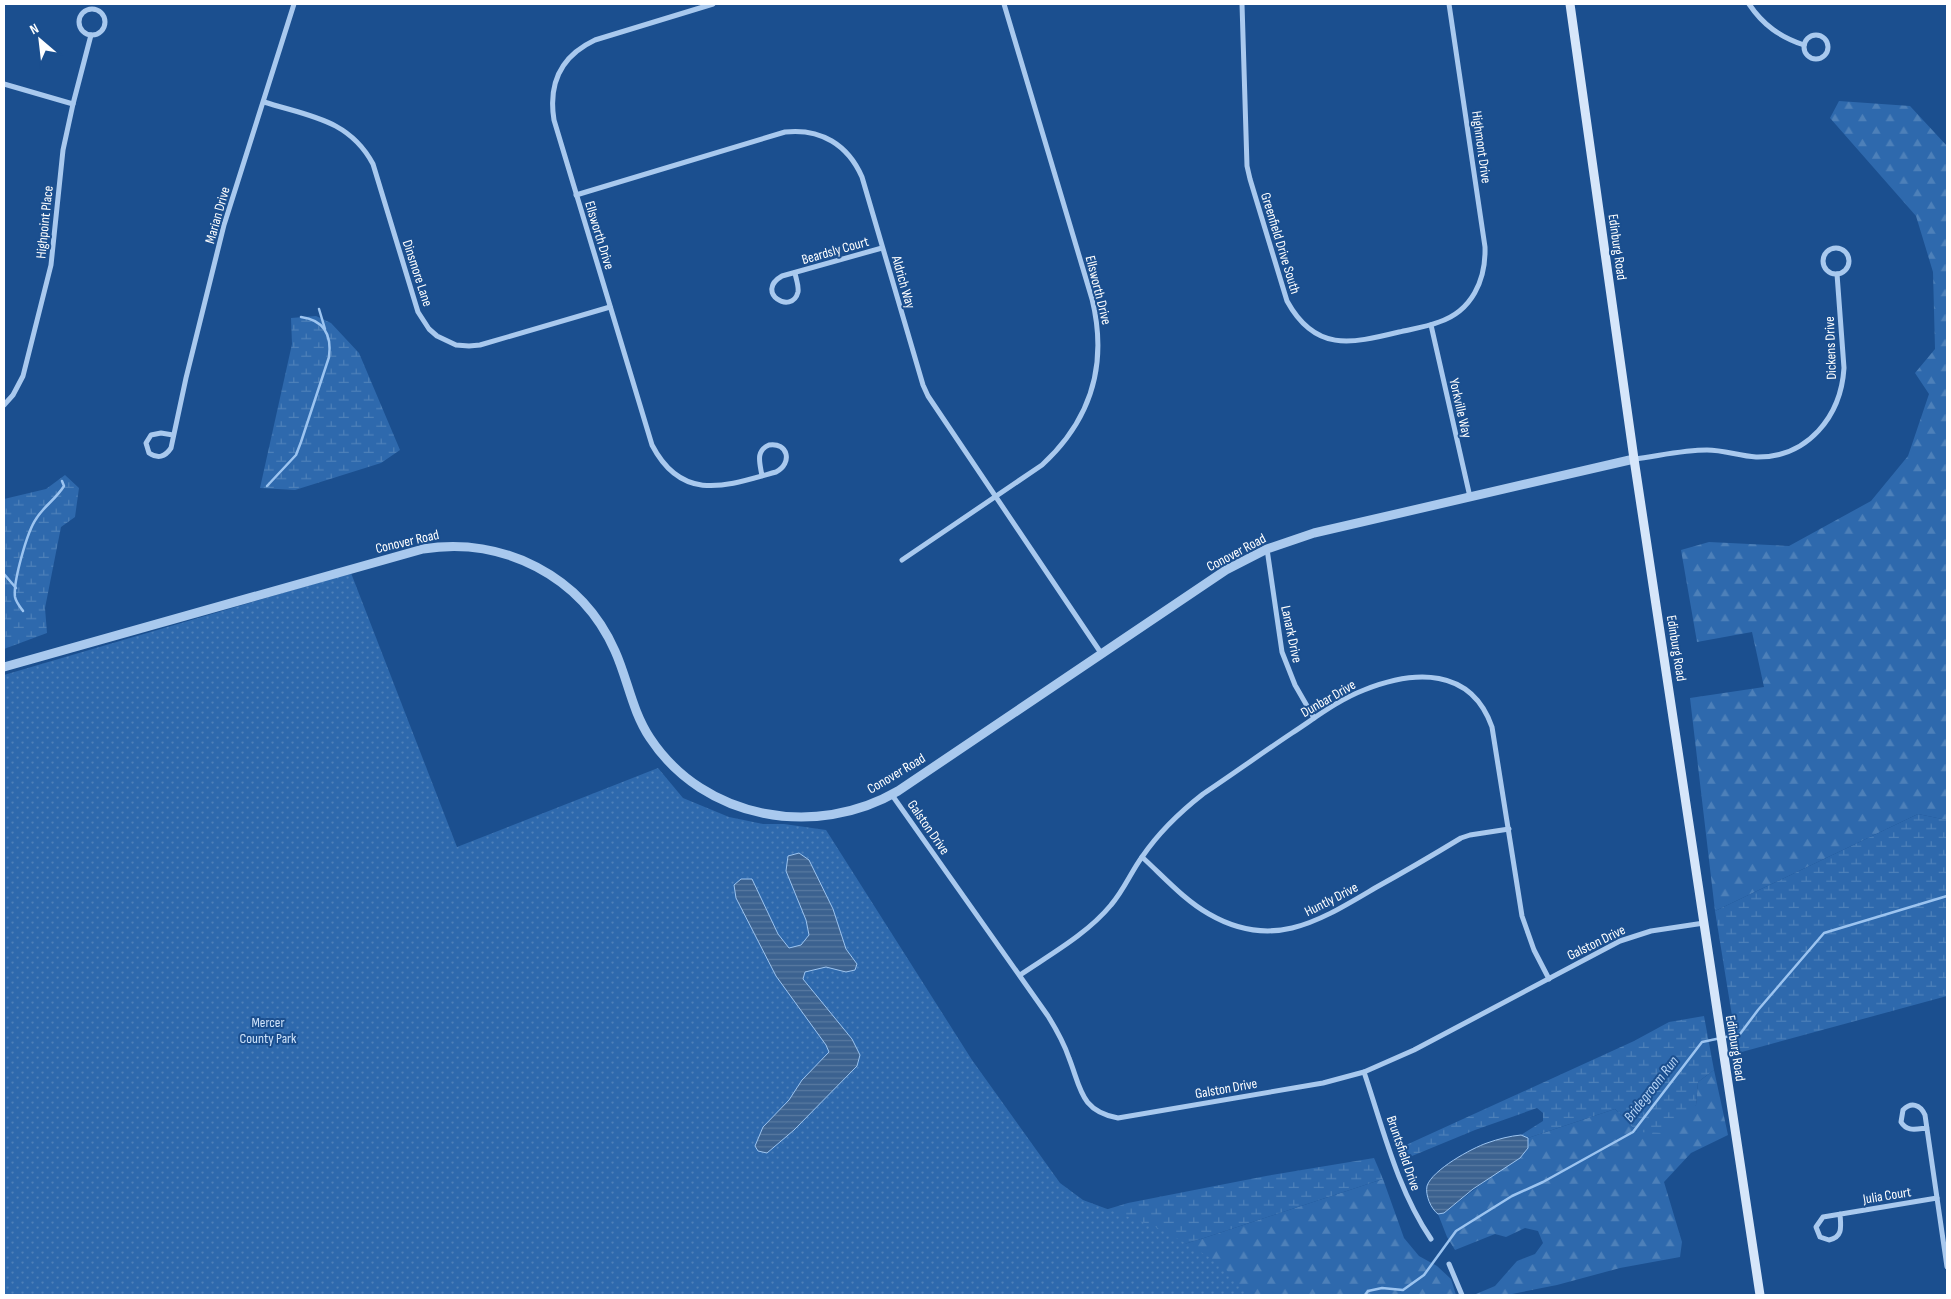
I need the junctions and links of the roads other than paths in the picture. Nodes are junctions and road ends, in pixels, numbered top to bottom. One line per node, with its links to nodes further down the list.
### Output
1 (294, 4): 11 (street, Marian Drive)
2 (713, 4): 13 (street, Ellsworth Drive)
3 (1004, 4): 24 (street, Ellsworth Drive)
4 (1242, 4): 19 (street, Greenfield Drive South)
5 (1450, 4): 17 (street, Highmont Drive)
6 (1570, 4): 22 (main road, Edinburg Road)
7 (1749, 4): 9 (street)
8 (91, 35): 8 (street, Highpoint Place); 12 (street, Highpoint Place)
9 (1804, 45): 9 (street)
10 (4, 84): 12 (street)
11 (264, 102): 18 (street, Dinsmore Lane); 21 (street, Marian Drive)
12 (73, 104): 20 (street, Highpoint Place)
13 (576, 195): 14 (street, Aldrich Way); 18 (street, Ellsworth Drive)
14 (882, 248): 15 (street, Beardsly Court); 24 (street, Aldrich Way)
15 (795, 273): 15 (street, Beardsly Court)
16 (1837, 274): 16 (street); 22 (street, Dickens Drive)
17 (1476, 292): 19 (street, Greenfield Drive South)
18 (610, 307): 23 (street, Ellsworth Drive)
19 (1431, 325): 25 (street, Yorkville Way)
20 (4, 405)
21 (173, 435): 21 (street, Marian Drive)
22 (1634, 459): 25 (street, Conover Road); 34 (main road, Edinburg Road)
23 (762, 476): 23 (street, Ellsworth Drive)
24 (996, 496): 27 (street, Ellsworth Drive); 28 (street, Aldrich Way)
25 (1470, 497): 26 (street, Conover Road)
26 (1267, 549): 28 (street, Conover Road); 30 (street, Lanark Drive)
27 (902, 560)
28 (1101, 653): 31 (street, Conover Road)
29 (4, 667): 31 (street, Conover Road)
30 (1314, 718): 32 (street, Dunbar Drive); 33 (street, Dunbar Drive)
31 (892, 794): 35 (street, Galston Drive)
32 (1509, 829): 33 (street, Huntly Drive); 36 (street, Dunbar Drive)
33 (1142, 857): 35 (street, Dunbar Drive)
34 (1704, 923): 36 (street, Galston Drive); 45 (main road, Edinburg Road)
35 (1020, 975): 37 (street, Galston Drive)
36 (1549, 978): 37 (street, Galston Drive)
37 (1364, 1072): 41 (street, Bruntsfield Drive)
38 (1927, 1128): 38 (street); 39 (street)
39 (1937, 1198): 40 (street, Julia Court); 43 (street)
40 (1840, 1214): 40 (street, Julia Court)
41 (1431, 1239)
42 (1448, 1264): 44 (street)
43 (1947, 1267)
44 (1462, 1295)
45 (1760, 1295)

